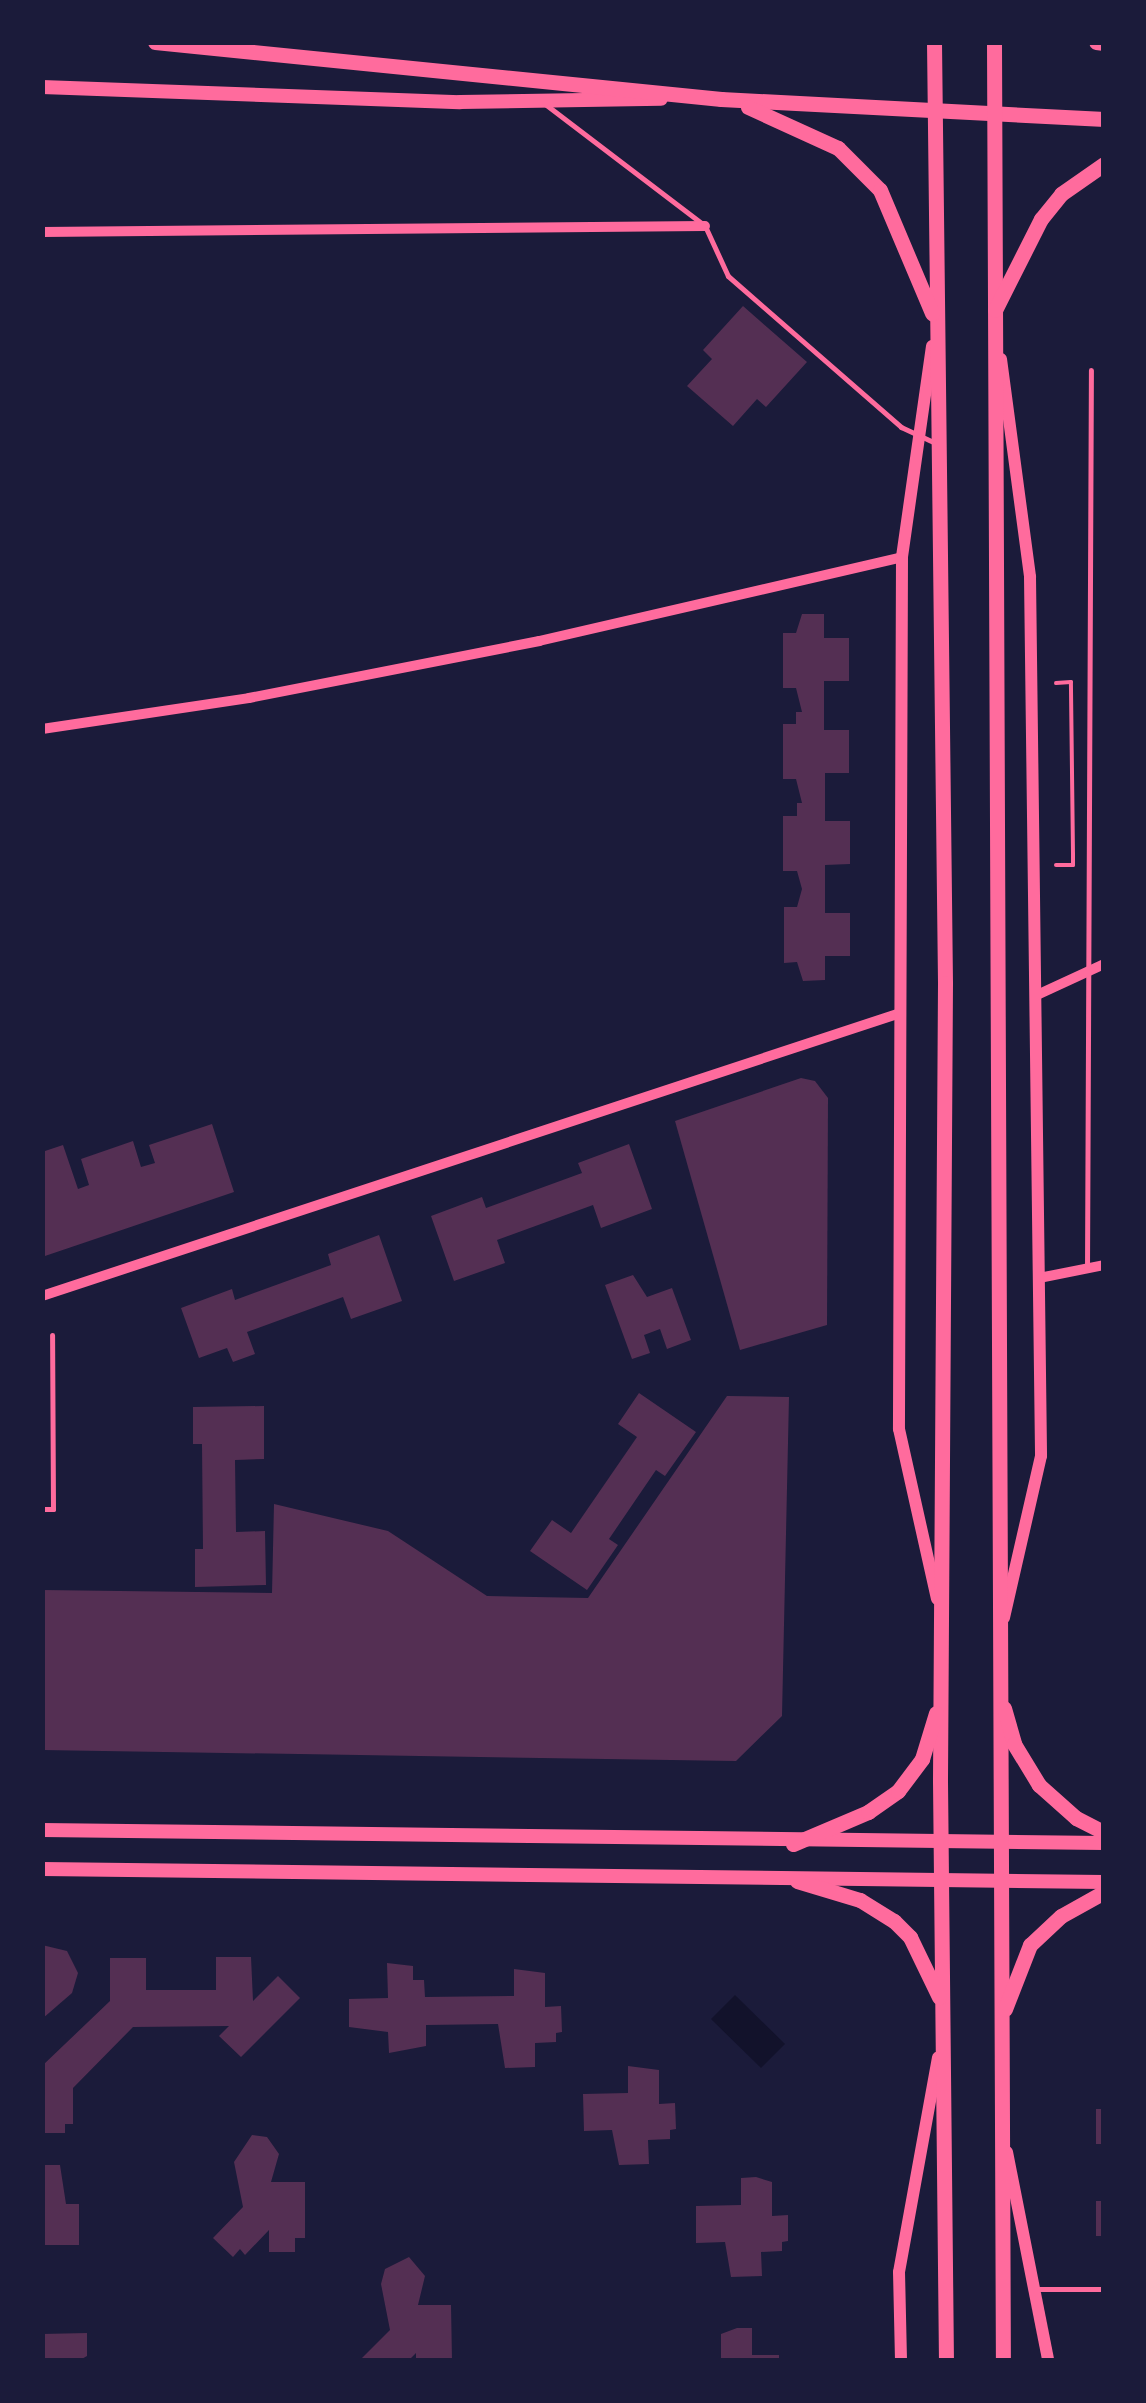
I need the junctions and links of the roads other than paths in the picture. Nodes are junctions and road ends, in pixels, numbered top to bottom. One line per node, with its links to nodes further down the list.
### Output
1 (155, 42): 8 (main road)
2 (934, 42): 9 (main road)
3 (994, 42): 10 (main road)
4 (1096, 42): 5 (main road)
5 (1104, 43)
6 (42, 86): 7 (main road)
7 (538, 99): 8 (main road); 13 (lane)
8 (720, 99): 9 (main road); 16 (main road)
9 (934, 111): 10 (main road); 16 (main road)
10 (990, 113): 11 (main road); 15 (main road)
11 (1104, 118)
12 (1104, 164): 15 (main road)
13 (705, 226): 14 (street); 18 (lane)
14 (42, 232)
15 (993, 314): 24 (street); 33 (main road)
16 (936, 324): 18 (street); 19 (main road)
17 (1090, 370): 23 (lane)
18 (918, 438): 19 (lane); 20 (street)
19 (938, 444): 32 (main road)
20 (902, 557): 21 (street); 25 (street)
21 (42, 729)
22 (1104, 964): 23 (street)
23 (1088, 971): 24 (street); 27 (lane)
24 (1037, 995): 28 (street)
25 (900, 1014): 29 (street); 32 (street)
26 (1104, 1265): 27 (street)
27 (1088, 1272): 28 (street)
28 (1039, 1278): 33 (street)
29 (42, 1296)
30 (52, 1335): 31 (lane)
31 (42, 1508)
32 (942, 1622): 35 (main road)
33 (998, 1645): 34 (main road)
34 (998, 1684): 37 (main road); 41 (main road)
35 (942, 1694): 39 (main road); 40 (main road)
36 (42, 1830): 39 (main road)
37 (1104, 1832)
38 (1104, 1843): 41 (main road)
39 (793, 1844): 40 (main road)
40 (941, 1846): 41 (main road); 45 (main road)
41 (999, 1846): 46 (main road)
42 (42, 1869): 43 (main road)
43 (797, 1882): 45 (main road); 48 (main road)
44 (1104, 1882): 46 (main road)
45 (941, 1884): 46 (main road); 48 (main road)
46 (999, 1885): 49 (main road)
47 (1104, 1892): 49 (main road)
48 (942, 2004): 50 (main road)
49 (1000, 2027): 51 (main road)
50 (943, 2030): 54 (street); 55 (main road)
51 (1001, 2122): 52 (street); 56 (main road)
52 (1035, 2289): 53 (lane); 57 (street)
53 (1104, 2289)
54 (900, 2360)
55 (946, 2360)
56 (1003, 2360)
57 (1048, 2360)

